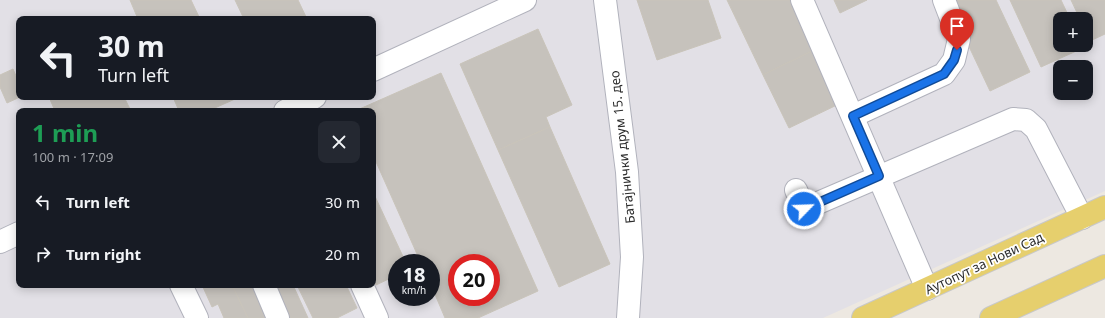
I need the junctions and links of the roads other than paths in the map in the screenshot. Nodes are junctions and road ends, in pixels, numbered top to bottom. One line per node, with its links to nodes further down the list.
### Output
1 (525, 0): 5 (street)
2 (605, 0): 23 (street, Батајнички друм 15. део)
3 (802, 0): 8 (street)
4 (944, 0): 8 (street)
5 (376, 69)
6 (309, 100): 7 (street)
7 (291, 108)
8 (853, 116): 9 (street)
9 (879, 176): 10 (street); 12 (street); 19 (street)
10 (796, 190)
11 (1105, 207): 12 (main road, Аутопут за Нови Сад)
12 (1082, 218): 19 (main road, Аутопут за Нови Сад)
13 (16, 234): 14 (street)
14 (0, 242)
15 (1105, 266): 25 (main road)
16 (182, 288): 20 (street)
17 (265, 288): 21 (street)
18 (363, 288): 22 (street)
19 (927, 289): 24 (main road, Аутопут за Нови Сад)
20 (197, 318)
21 (278, 318)
22 (377, 318)
23 (628, 318)
24 (864, 318)
25 (991, 318)

